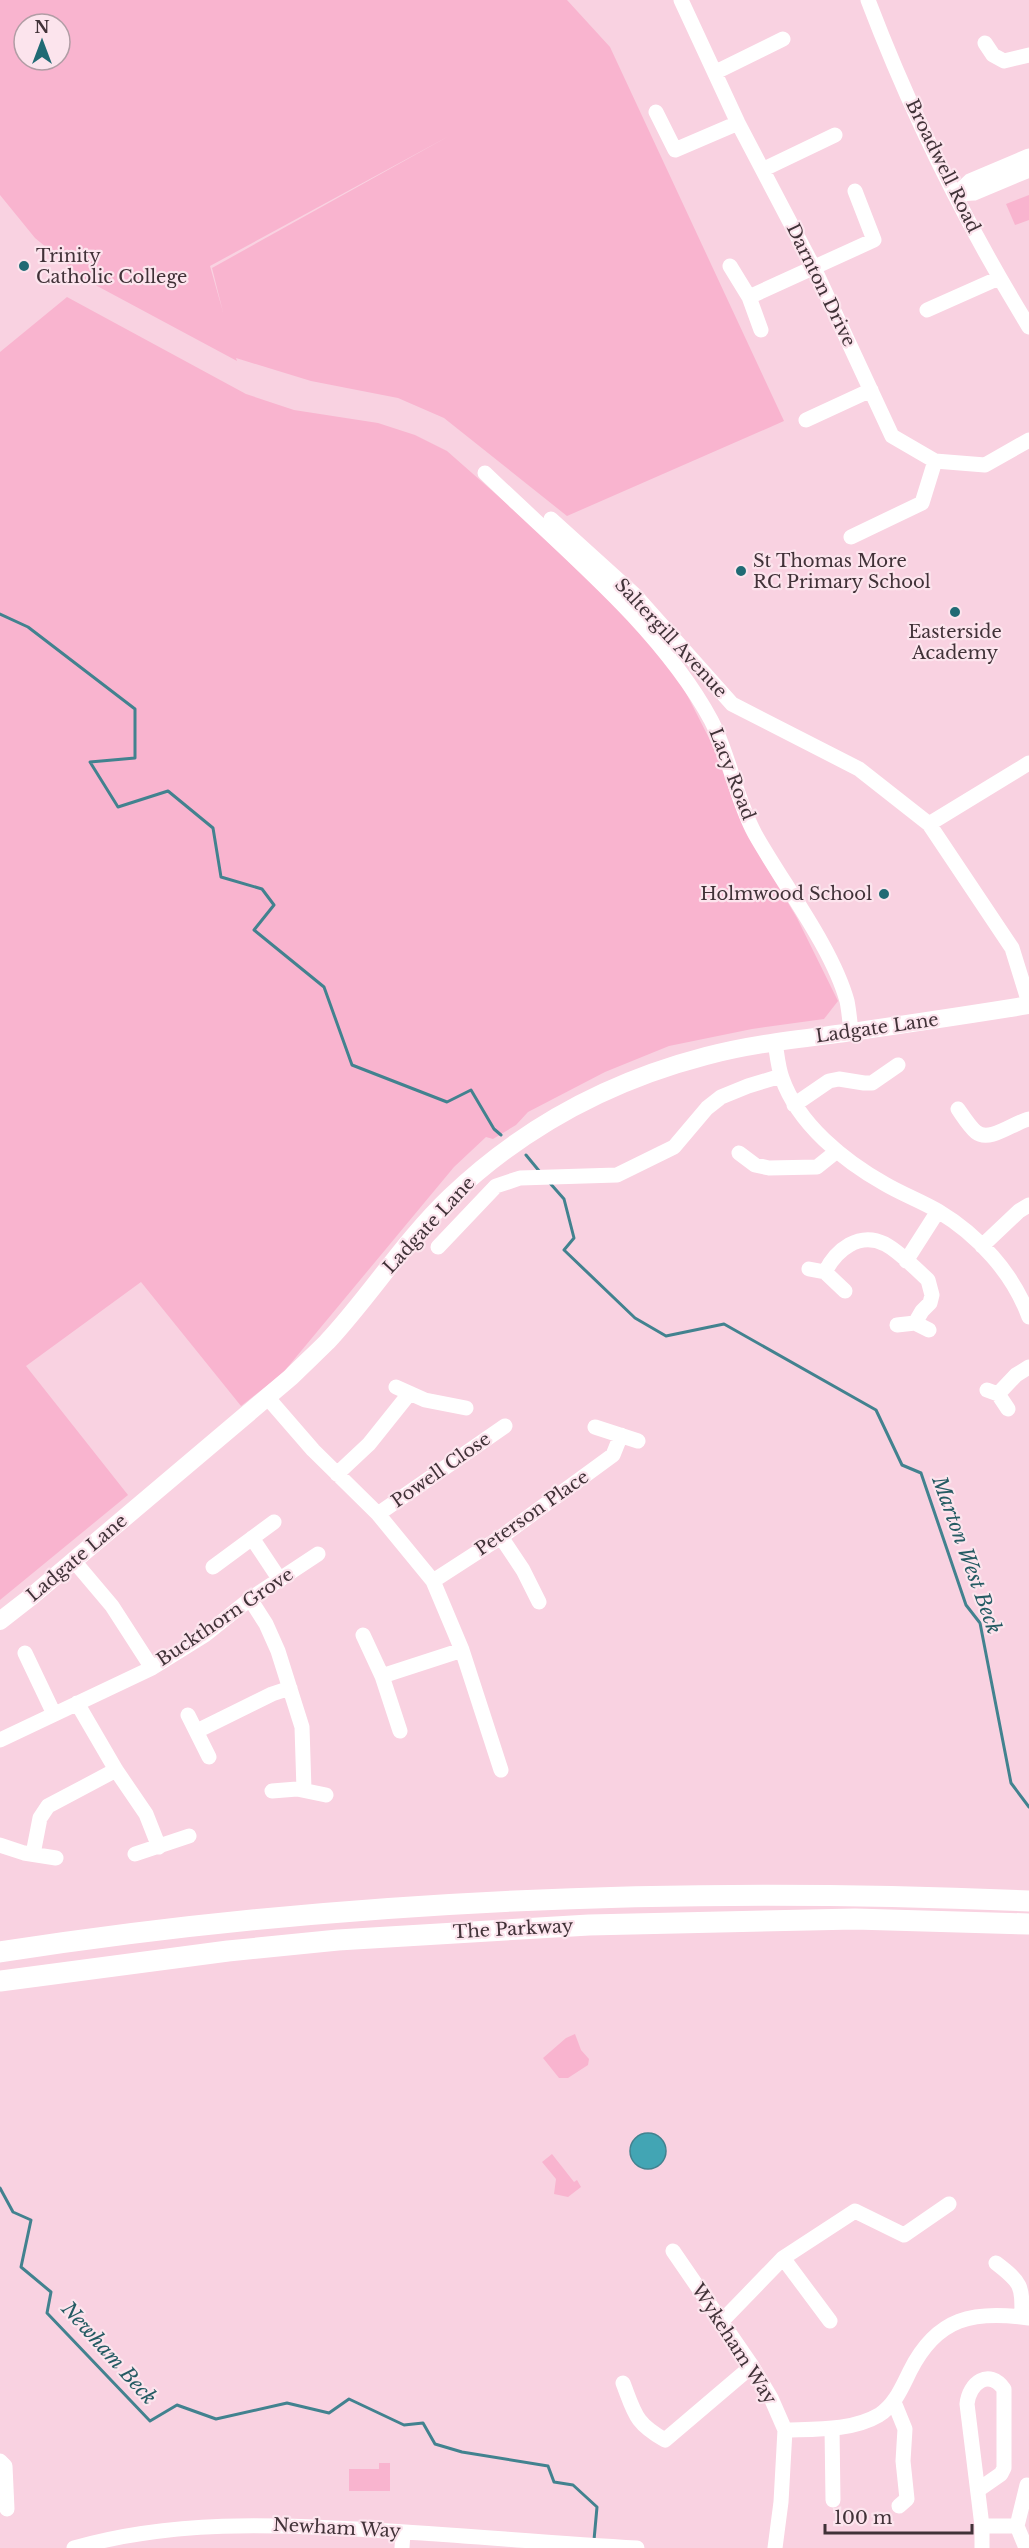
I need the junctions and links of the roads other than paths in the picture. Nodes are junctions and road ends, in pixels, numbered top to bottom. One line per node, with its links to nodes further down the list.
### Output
1 (681, 0): 6 (street, Darnton Drive)
2 (868, 0): 14 (street, Broadwell Road)
3 (783, 39): 6 (street)
4 (985, 43): 5 (street)
5 (1029, 55)
6 (716, 72): 8 (street, Darnton Drive)
7 (656, 112): 8 (street)
8 (738, 123): 11 (street, Darnton Drive)
9 (836, 135): 11 (street)
10 (1029, 156): 14 (street)
11 (764, 169): 16 (street, Darnton Drive)
12 (1029, 170): 14 (street)
13 (855, 191): 16 (street)
14 (956, 194): 17 (street, Broadwell Road)
15 (730, 266): 18 (street)
16 (814, 268): 18 (street); 22 (street, Darnton Drive)
17 (999, 278): 19 (street); 20 (street, Broadwell Road)
18 (749, 297): 21 (street)
19 (927, 309)
20 (1029, 327)
21 (761, 330)
22 (871, 390): 23 (street); 25 (street, Darnton Drive)
23 (806, 420)
24 (1029, 440): 25 (street, Darnton Drive)
25 (935, 461): 28 (street)
26 (485, 473): 32 (street, Lacy Road)
27 (551, 519): 30 (street, Saltergill Avenue)
28 (851, 537)
29 (1029, 763): 30 (street)
30 (929, 824): 31 (street, Saltergill Avenue)
31 (1029, 1004): 32 (main road, Ladgate Lane)
32 (851, 1032): 33 (main road, Ladgate Lane)
33 (776, 1042): 35 (street); 52 (main road, Ladgate Lane)
34 (898, 1065): 36 (street)
35 (781, 1076): 36 (street); 44 (street)
36 (794, 1105): 39 (street)
37 (958, 1109): 38 (street)
38 (1029, 1119)
39 (837, 1151): 40 (street); 42 (street)
40 (739, 1153)
41 (1029, 1205): 43 (street)
42 (938, 1211): 43 (street); 45 (street)
43 (982, 1246): 49 (street)
44 (438, 1247)
45 (906, 1261): 47 (street); 50 (street)
46 (809, 1269): 47 (street)
47 (825, 1272): 48 (street)
48 (845, 1291)
49 (1029, 1317)
50 (897, 1325)
51 (1029, 1367): 54 (street)
52 (267, 1397): 59 (street); 65 (main road, Ladgate Lane)
53 (466, 1408): 59 (street)
54 (1008, 1409)
55 (505, 1426): 60 (street, Powell Close)
56 (595, 1427): 57 (street)
57 (621, 1435): 58 (street); 62 (street, Peterson Place)
58 (638, 1441)
59 (337, 1474): 60 (street)
60 (378, 1514): 68 (street)
61 (274, 1522): 63 (street)
62 (501, 1537): 68 (street, Peterson Place); 70 (street)
63 (252, 1538): 66 (street); 67 (street)
64 (318, 1554): 67 (street, Buckthorn Grove)
65 (74, 1561): 71 (main road, Ladgate Lane); 75 (street)
66 (213, 1567)
67 (280, 1580): 69 (street, Buckthorn Grove)
68 (433, 1581): 73 (street)
69 (250, 1599): 75 (street, Buckthorn Grove); 77 (street)
70 (539, 1602)
71 (0, 1621)
72 (363, 1635): 76 (street)
73 (462, 1650): 76 (street); 86 (street)
74 (25, 1653): 79 (street)
75 (152, 1668): 78 (street, Buckthorn Grove)
76 (382, 1676): 82 (street)
77 (290, 1688): 81 (street); 87 (street)
78 (77, 1703): 79 (street, Buckthorn Grove); 85 (street)
79 (54, 1714): 83 (street, Buckthorn Grove)
80 (188, 1715): 81 (street)
81 (197, 1731): 84 (street)
82 (400, 1731)
83 (0, 1740)
84 (209, 1757)
85 (116, 1770): 92 (street); 93 (street)
86 (501, 1770)
87 (304, 1790): 88 (street); 89 (street)
88 (272, 1791)
89 (326, 1795)
90 (189, 1836): 92 (street)
91 (0, 1845): 93 (street)
92 (159, 1847): 94 (street)
93 (33, 1854): 95 (street)
94 (135, 1854)
95 (56, 1858)
96 (1029, 1901): 98 (highway, The Parkway)
97 (1029, 1924): 99 (highway, The Parkway)
98 (0, 1952)
99 (0, 1981)
100 (949, 2205): 102 (street)
101 (673, 2251): 105 (street, Wykeham Way)
102 (783, 2258): 105 (street); 106 (street)
103 (996, 2263): 104 (street)
104 (1026, 2318): 109 (street)
105 (722, 2321): 107 (street, Wykeham Way)
106 (830, 2321)
107 (752, 2366): 108 (street); 111 (street, Wykeham Way)
108 (623, 2383)
109 (894, 2402): 110 (street); 116 (street)
110 (832, 2428): 111 (street); 115 (street)
111 (784, 2430): 124 (street, Wykeham Way)
112 (0, 2461): 117 (street)
113 (1027, 2485): 119 (street)
114 (978, 2490): 114 (street); 118 (street)
115 (833, 2500)
116 (899, 2506)
117 (7, 2509)
118 (982, 2526): 119 (street); 125 (street)
119 (1017, 2526): 126 (street)
120 (403, 2532): 121 (street, Newham Way); 122 (street); 123 (street, Newham Way)
121 (74, 2548)
122 (402, 2548)
123 (638, 2548)
124 (775, 2548)
125 (982, 2548)
126 (1026, 2548)

